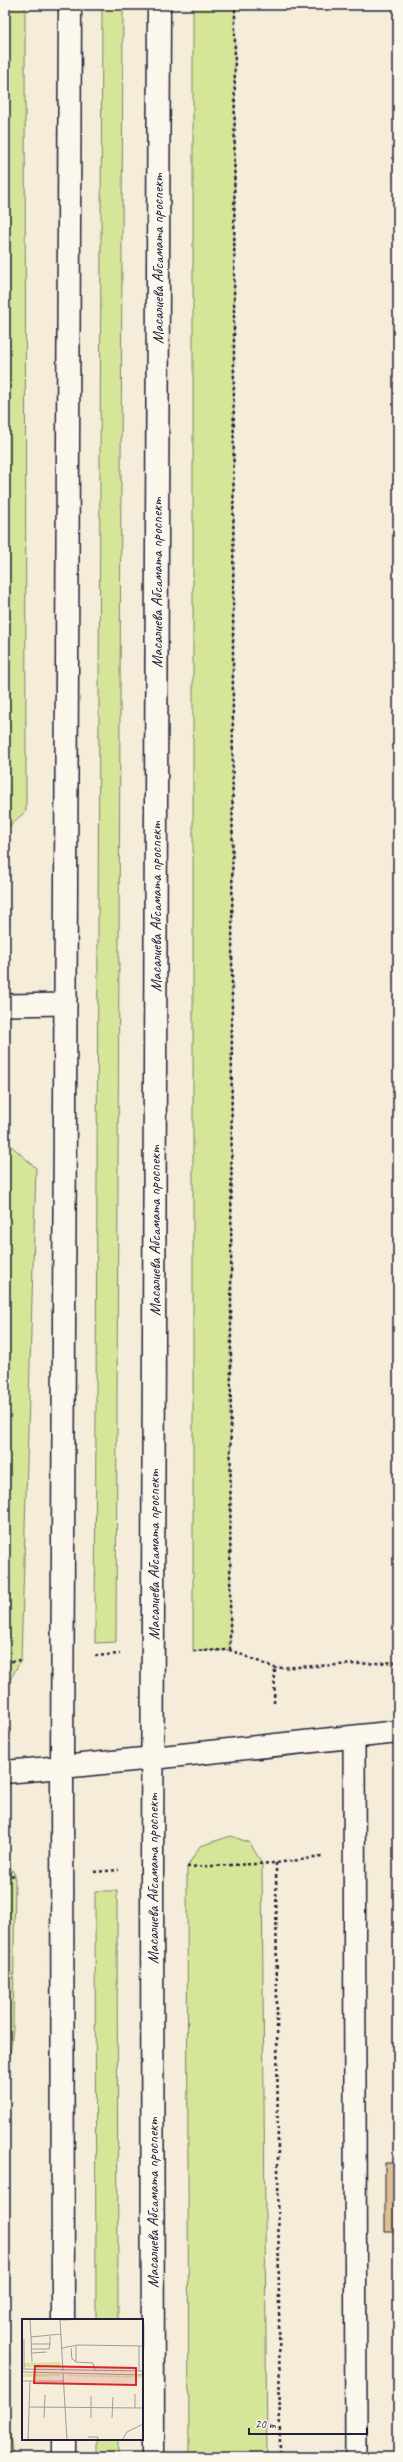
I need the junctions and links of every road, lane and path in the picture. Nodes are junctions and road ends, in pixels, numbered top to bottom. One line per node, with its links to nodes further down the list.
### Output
1 (70, 5): 4 (main road)
2 (159, 5): 17 (main road, Масалиева Абсамата проспект)
3 (235, 5): 6 (path)
4 (66, 1004): 5 (lane); 18 (main road)
5 (5, 1006)
6 (230, 1650): 7 (path); 13 (path)
7 (193, 1651)
8 (120, 1654): 9 (path)
9 (93, 1656)
10 (21, 1660): 11 (path)
11 (5, 1662)
12 (398, 1662): 13 (path)
13 (275, 1668): 14 (path)
14 (274, 1703)
15 (398, 1732): 16 (main road)
16 (354, 1737): 17 (main road); 20 (lane)
17 (153, 1758): 18 (main road); 30 (main road, Масалиева Абсамата проспект)
18 (62, 1767): 19 (main road); 27 (main road)
19 (5, 1772)
20 (354, 1853): 21 (path); 32 (lane)
21 (276, 1863): 22 (path); 31 (path)
22 (187, 1867)
23 (121, 1870): 24 (path)
24 (94, 1872)
25 (15, 1875): 26 (path)
26 (5, 1877)
27 (63, 2319)
28 (64, 2440): 29 (main road)
29 (64, 2457)
30 (153, 2457)
31 (280, 2457)
32 (356, 2457)

